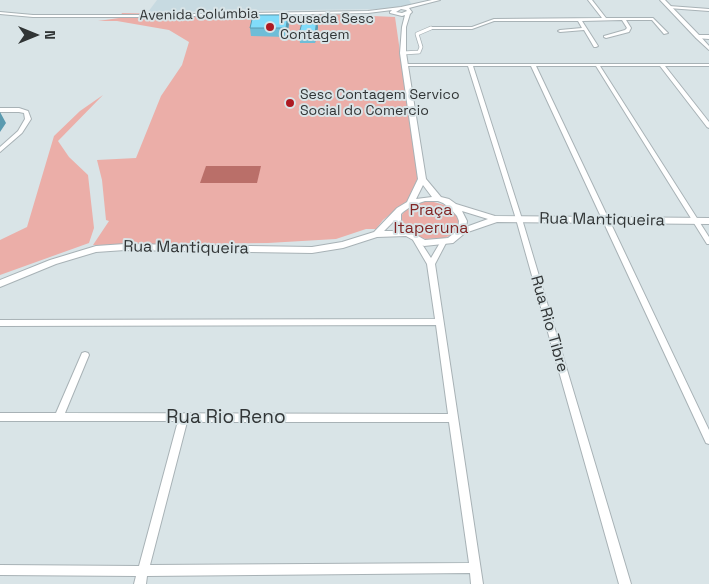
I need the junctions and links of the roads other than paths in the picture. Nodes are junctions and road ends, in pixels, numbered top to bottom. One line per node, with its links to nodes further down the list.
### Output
1 (438, 0): 4 (street)
2 (590, 0): 12 (street)
3 (662, 0): 5 (street)
4 (422, 4): 6 (street, Avenida Colúmbia); 10 (street)
5 (669, 7): 7 (street); 19 (street)
6 (399, 8): 8 (street, Avenida Colúmbia); 10 (street); 11 (street)
7 (709, 10)
8 (368, 12): 9 (street, Avenida Colúmbia); 11 (street)
9 (0, 13)
10 (409, 13): 11 (street); 15 (street)
11 (396, 15): 15 (street)
12 (605, 19): 13 (street); 14 (street)
13 (623, 19): 21 (street); 22 (street)
14 (580, 20): 16 (street); 17 (street)
15 (404, 27): 27 (street)
16 (430, 28): 27 (street)
17 (585, 29): 18 (street); 25 (street)
18 (560, 31)
19 (692, 31): 20 (street); 23 (street)
20 (709, 33)
21 (666, 34)
22 (606, 37)
23 (698, 37): 24 (street); 26 (street)
24 (709, 37)
25 (596, 46)
26 (709, 49)
27 (403, 53): 28 (street)
28 (404, 65): 29 (street); 37 (street)
29 (470, 65): 30 (street); 42 (street, Rua Rio Tibre)
30 (534, 65): 31 (street); 44 (street)
31 (597, 65): 32 (street); 45 (street)
32 (661, 65): 33 (street); 35 (street)
33 (709, 65)
34 (0, 110): 36 (street)
35 (709, 126)
36 (0, 150)
37 (422, 179): 38 (street); 39 (street)
38 (438, 199): 39 (street); 40 (street)
39 (410, 202): 41 (street)
40 (453, 206): 43 (street, Rua Mantiqueira); 47 (street)
41 (397, 214): 48 (street, Rua Mantiqueira); 49 (street)
42 (518, 219): 43 (street, Rua Mantiqueira); 44 (street, Rua Mantiqueira); 68 (street, Rua Rio Tibre)
43 (495, 220): 47 (street, Rua Mantiqueira)
44 (606, 220): 45 (street, Rua Mantiqueira); 62 (street)
45 (696, 222): 46 (street, Rua Mantiqueira); 51 (street)
46 (709, 222)
47 (462, 230): 52 (street)
48 (376, 234): 49 (street, Rua Mantiqueira); 54 (street, Rua Mantiqueira)
49 (405, 234): 50 (street)
50 (416, 240): 52 (street); 53 (street)
51 (709, 242)
52 (443, 243): 53 (street)
53 (430, 264): 55 (street)
54 (0, 284)
55 (438, 322): 56 (street); 61 (street)
56 (0, 323)
57 (85, 355): 59 (street)
58 (0, 417): 59 (street, Rua Rio Reno)
59 (59, 417): 60 (street, Rua Rio Reno)
60 (183, 418): 61 (street, Rua Rio Reno); 65 (street)
61 (452, 418): 63 (street)
62 (709, 440)
63 (475, 568): 65 (street); 67 (street)
64 (0, 570): 65 (street)
65 (143, 571): 66 (street)
66 (140, 584)
67 (477, 584)
68 (625, 584)

